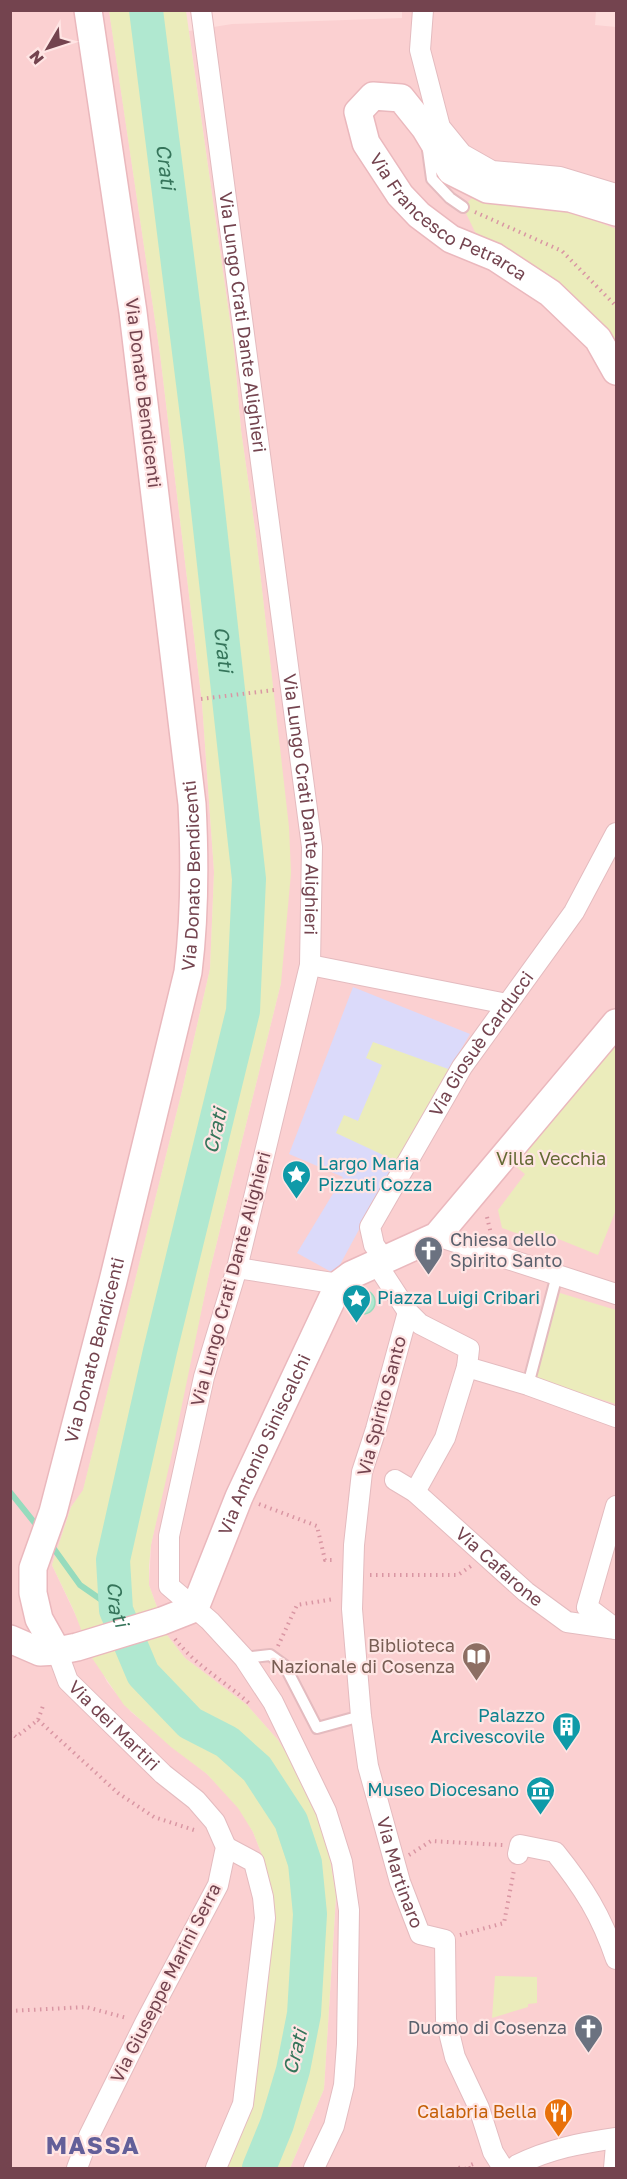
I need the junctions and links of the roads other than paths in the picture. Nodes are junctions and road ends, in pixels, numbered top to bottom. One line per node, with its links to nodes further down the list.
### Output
1 (88, 10): 30 (street, Via Donato Bendicenti)
2 (201, 10): 10 (street, Via Lungo Crati Dante Alighieri)
3 (423, 10): 5 (street)
4 (425, 128): 6 (lane); 7 (street); 8 (street, Via Francesco Petrarca)
5 (616, 194)
6 (463, 207)
7 (616, 212)
8 (616, 371)
9 (616, 833): 11 (street, Via Giosuè Carducci)
10 (310, 965): 11 (street); 15 (street, Via Lungo Crati Dante Alighieri)
11 (507, 1005): 14 (street, Via Giosuè Carducci)
12 (616, 1023): 13 (street)
13 (437, 1236): 14 (street); 16 (street)
14 (380, 1261): 17 (street); 19 (street)
15 (237, 1268): 17 (street); 27 (street, Via Lungo Crati Dante Alighieri)
16 (557, 1275): 18 (street); 21 (lane)
17 (339, 1284): 27 (street, Via Antonio Siniscalchi)
18 (616, 1294)
19 (408, 1312): 20 (street); 32 (street, Via Spirito Santo)
20 (467, 1367): 21 (street); 24 (street)
21 (528, 1385): 22 (street)
22 (616, 1417)
23 (395, 1480): 24 (street, Via Cafarone)
24 (415, 1492): 28 (street, Via Cafarone)
25 (616, 1506): 26 (street)
26 (612, 1538): 28 (street)
27 (195, 1608): 30 (street); 31 (street)
28 (616, 1629)
29 (10, 1639): 30 (street)
30 (67, 1649): 33 (street, Via dei Martiri)
31 (244, 1658): 32 (lane); 40 (street)
32 (361, 1716): 41 (street, Via Martinaro)
33 (226, 1847): 38 (street, Via Giuseppe Marini Serra); 39 (street)
34 (514, 1850): 35 (street)
35 (616, 1959)
36 (616, 2138): 42 (street)
37 (616, 2145): 43 (street)
38 (77, 2169)
39 (216, 2169)
40 (314, 2169)
41 (502, 2169)
42 (519, 2169)
43 (614, 2169)

